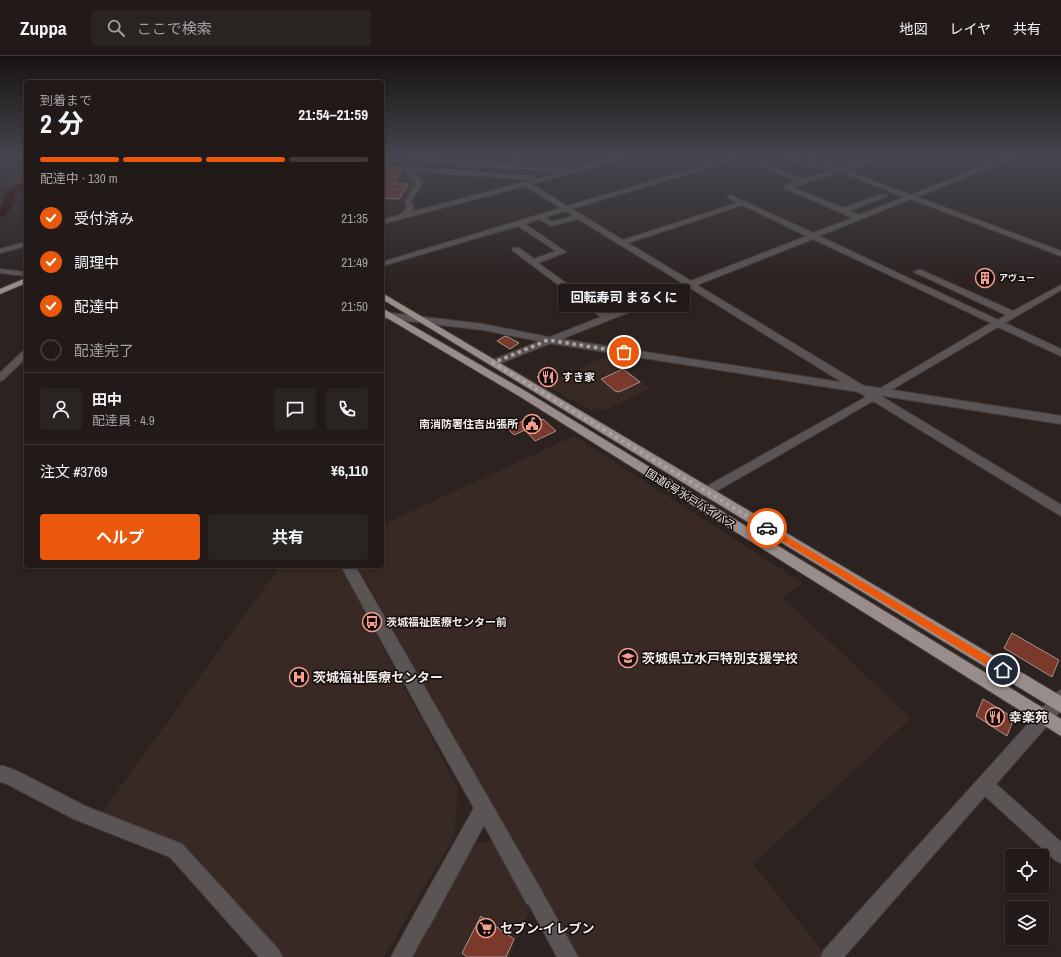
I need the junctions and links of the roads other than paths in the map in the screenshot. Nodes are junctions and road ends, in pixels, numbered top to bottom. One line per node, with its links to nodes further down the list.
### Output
1 (409, 199): 14 (street)
2 (469, 199): 14 (street)
3 (551, 199): 11 (street)
4 (600, 199): 11 (street)
5 (734, 199): 10 (street)
6 (814, 199): 12 (street)
7 (874, 199): 12 (street)
8 (906, 199): 16 (street)
9 (917, 199): 24 (street)
10 (742, 203): 19 (street); 20 (street)
11 (567, 209): 13 (street); 15 (street)
12 (842, 211): 16 (street)
13 (579, 216): 15 (street); 20 (street)
14 (402, 217): 17 (street)
15 (540, 217): 18 (street)
16 (858, 217): 19 (street)
17 (384, 222)
18 (519, 223): 25 (street); 26 (street)
19 (812, 236): 32 (street); 41 (street)
20 (624, 242): 32 (street)
21 (24, 245): 23 (street)
22 (516, 250): 25 (street)
23 (0, 251)
24 (1061, 254)
25 (533, 262): 39 (street)
26 (384, 263)
27 (0, 271): 29 (street)
28 (918, 272): 38 (street)
29 (24, 275)
30 (24, 276): 33 (highway)
31 (24, 276): 35 (highway)
32 (690, 284): 39 (street); 47 (street)
33 (0, 286)
34 (1061, 287): 38 (street)
35 (0, 292)
36 (384, 296): 40 (highway, 国道6号水戸バイパス)
37 (385, 314): 40 (street); 54 (highway, 国道6号水戸バイパス)
38 (1014, 315): 41 (street)
39 (607, 317): 42 (street)
40 (425, 320): 42 (street); 45 (highway, 国道6号水戸バイパス)
41 (999, 324): 43 (street); 48 (street)
42 (548, 340): 45 (street); 47 (street)
43 (1061, 353)
44 (24, 355): 46 (street)
45 (493, 363): 50 (highway, 国道6号水戸バイパス)
46 (0, 378)
47 (866, 390): 48 (street)
48 (877, 394): 49 (street); 50 (street); 51 (street)
49 (1061, 420)
50 (706, 492): 53 (highway, 国道6号水戸バイパス)
51 (1061, 511)
52 (349, 568): 58 (street)
53 (1060, 702): 54 (street)
54 (1043, 717): 55 (highway, 国道6号水戸バイパス); 57 (street)
55 (1061, 728)
56 (0, 774): 60 (street)
57 (985, 785): 59 (street); 63 (street)
58 (484, 808): 61 (street); 62 (street)
59 (1061, 854)
60 (272, 957)
61 (401, 957)
62 (568, 957)
63 (831, 957)

